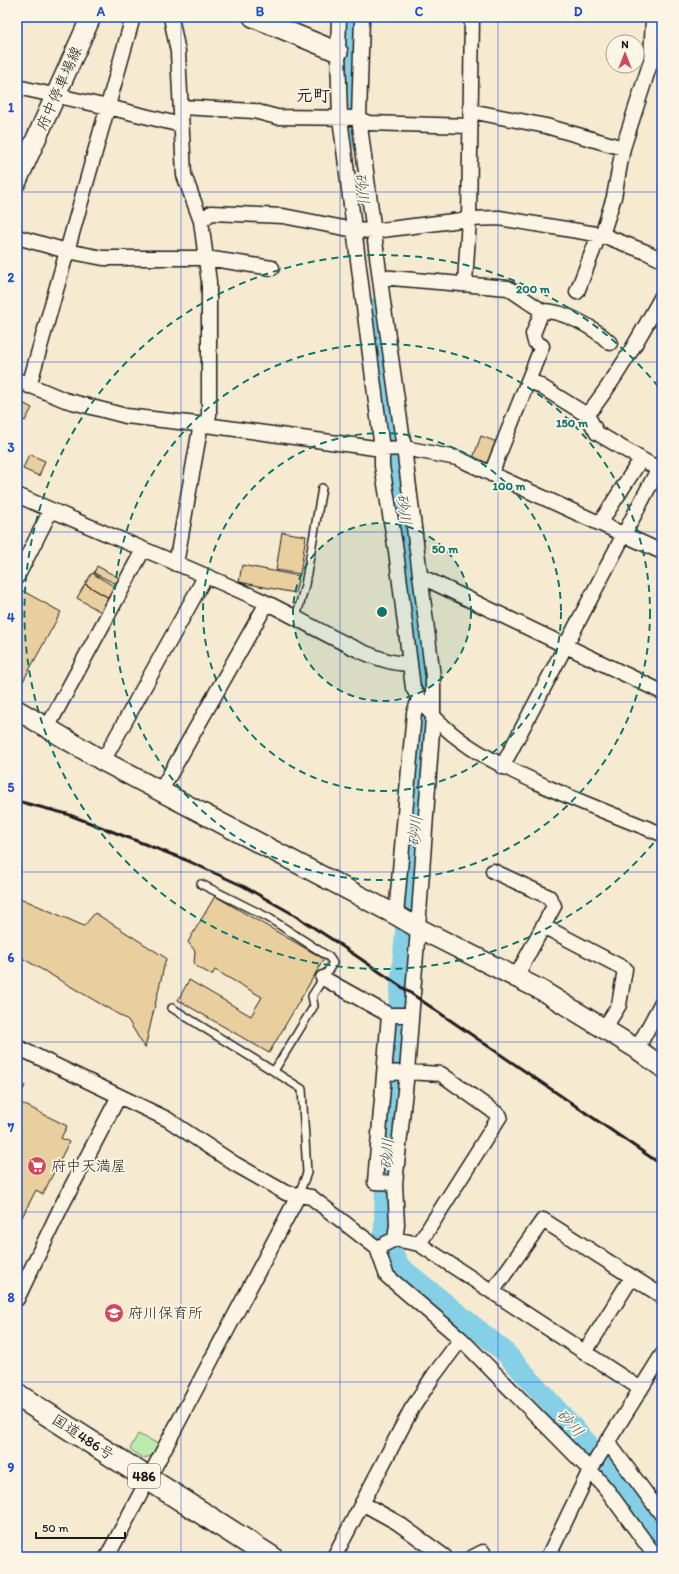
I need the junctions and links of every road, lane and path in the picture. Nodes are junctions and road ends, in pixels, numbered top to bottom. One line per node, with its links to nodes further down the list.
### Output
1 (91, 17): 11 (street, 府中停車場線)
2 (133, 17): 12 (street)
3 (171, 17): 13 (street)
4 (253, 17): 9 (street)
5 (339, 17): 9 (street)
6 (362, 17): 16 (street)
7 (472, 17): 14 (street)
8 (653, 17): 19 (street)
9 (338, 52): 15 (street)
10 (17, 87): 11 (street)
11 (56, 96): 12 (street); 20 (street, 府中停車場線)
12 (108, 107): 17 (street); 27 (street)
13 (181, 107): 15 (street); 17 (street)
14 (471, 111): 18 (street); 19 (street)
15 (340, 118): 16 (street); 23 (street)
16 (359, 118): 18 (street); 24 (street)
17 (181, 125): 22 (street)
18 (470, 126): 21 (street)
19 (623, 148): 25 (street)
20 (17, 181)
21 (469, 219): 24 (street); 25 (street); 32 (street)
22 (201, 221): 23 (street); 28 (street)
23 (354, 230): 24 (street); 42 (street)
24 (374, 231): 31 (street)
25 (602, 235): 29 (street); 33 (street)
26 (17, 237): 27 (street)
27 (67, 251): 28 (street); 38 (street)
28 (206, 258): 30 (street); 40 (street)
29 (662, 260)
30 (272, 268)
31 (380, 277): 32 (street); 41 (street)
32 (465, 283): 35 (street)
33 (577, 292)
34 (662, 296): 39 (street)
35 (542, 311): 36 (street); 37 (street)
36 (610, 343)
37 (528, 380): 39 (street); 45 (street)
38 (23, 383): 40 (street)
39 (587, 415): 43 (street)
40 (206, 425): 42 (street); 53 (street)
41 (404, 448): 42 (street); 45 (street); 54 (street)
42 (382, 449): 60 (street)
43 (641, 459): 44 (street); 49 (street)
44 (660, 465): 50 (street)
45 (491, 474): 49 (street)
46 (322, 488): 58 (lane)
47 (17, 495): 48 (street)
48 (50, 510): 51 (street); 55 (street)
49 (600, 524): 50 (street)
50 (624, 535): 52 (street); 59 (street)
51 (143, 550): 53 (street); 65 (street)
52 (662, 552)
53 (176, 564): 56 (street)
54 (420, 576): 59 (street); 64 (street)
55 (17, 577)
56 (205, 577): 57 (street); 66 (street)
57 (267, 603): 58 (street); 68 (street)
58 (296, 618): 60 (street)
59 (565, 646): 61 (street); 67 (street)
60 (410, 663): 62 (street)
61 (662, 692)
62 (419, 699): 64 (street); 72 (street)
63 (17, 710): 65 (street)
64 (433, 717): 67 (street); 74 (street)
65 (47, 728): 66 (street)
66 (103, 761): 68 (street)
67 (502, 766): 69 (street)
68 (160, 792): 72 (street)
69 (662, 834)
70 (493, 871): 73 (street)
71 (201, 884): 75 (lane)
72 (396, 915): 74 (street)
73 (543, 926): 76 (street); 81 (street)
74 (418, 928): 76 (street); 80 (street)
75 (323, 978): 79 (street); 85 (lane)
76 (516, 978): 81 (street)
77 (662, 1002): 83 (street)
78 (172, 1008): 85 (lane)
79 (389, 1015): 80 (street); 87 (street)
80 (411, 1015): 86 (street)
81 (604, 1029): 83 (street)
82 (17, 1047): 88 (street)
83 (638, 1049): 84 (street)
84 (662, 1067)
85 (274, 1071): 90 (lane)
86 (407, 1072): 87 (street); 89 (street); 92 (street)
87 (384, 1073): 89 (street)
88 (119, 1096): 90 (street); 97 (street)
89 (396, 1183): 91 (street)
90 (298, 1196): 93 (street); 105 (street)
91 (395, 1239): 92 (street); 93 (street)
92 (419, 1244): 95 (street)
93 (377, 1248): 98 (street)
94 (632, 1277): 95 (street); 96 (street); 99 (street)
95 (492, 1292): 99 (street)
96 (662, 1296)
97 (17, 1299)
98 (462, 1339): 104 (street); 106 (street)
99 (585, 1352): 101 (street)
100 (661, 1359): 101 (street)
101 (641, 1388): 103 (street)
102 (17, 1395): 105 (highway, 国道486号 / 486)
103 (607, 1441): 104 (street); 107 (street)
104 (590, 1470): 112 (street); 113 (street)
105 (149, 1479): 108 (street); 109 (highway, 国道486号 / 486)
106 (362, 1503): 110 (street); 111 (street)
107 (662, 1515)
108 (107, 1557)
109 (271, 1557)
110 (334, 1557)
111 (444, 1557)
112 (548, 1557)
113 (656, 1557)

